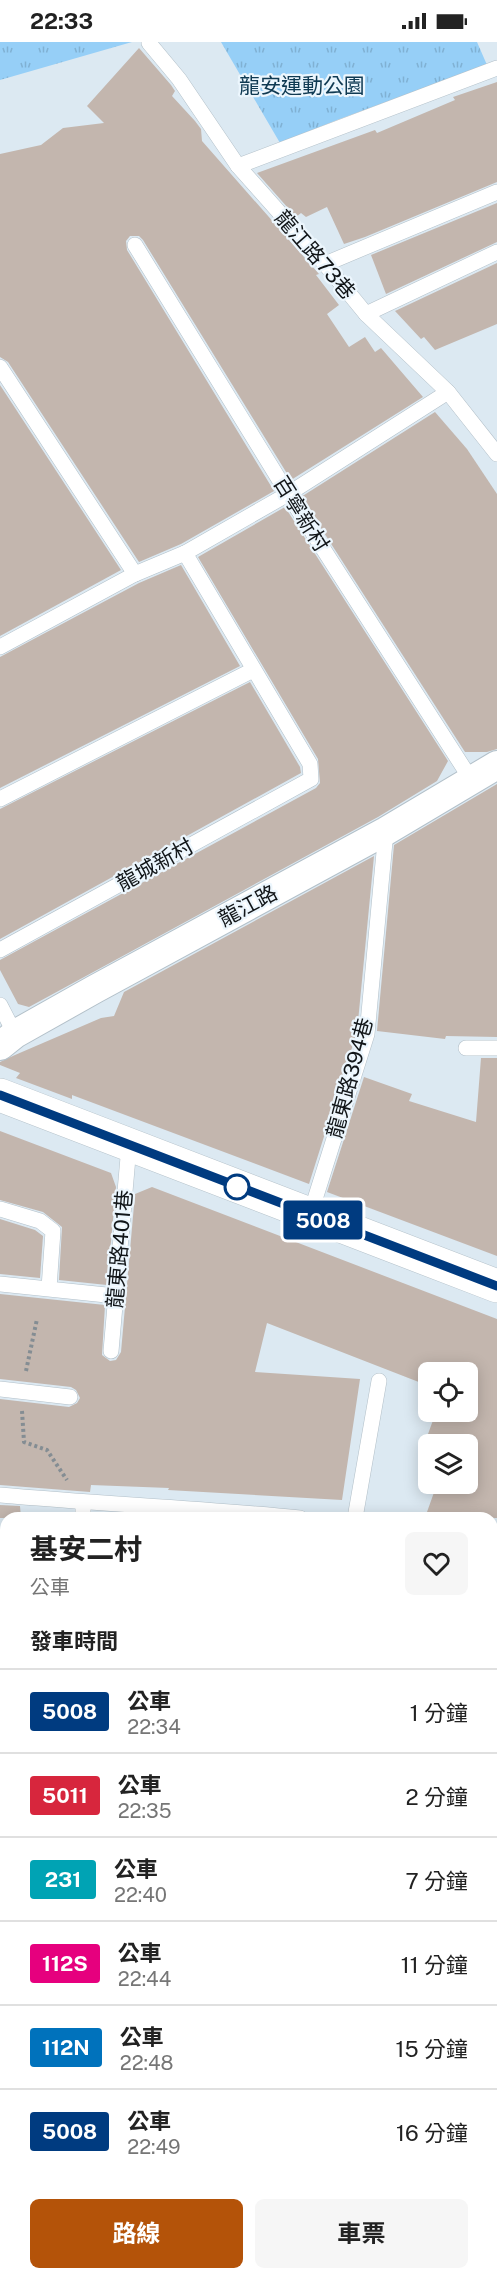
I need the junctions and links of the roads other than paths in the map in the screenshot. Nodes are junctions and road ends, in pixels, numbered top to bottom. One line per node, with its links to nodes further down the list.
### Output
1 (149, 43): 3 (lane, 龍江路73巷)
2 (497, 68): 3 (lane)
3 (238, 166): 7 (lane, 龍江路73巷)
4 (497, 192): 7 (lane)
5 (135, 245): 12 (lane, 百寧新村)
6 (497, 252): 8 (lane)
7 (325, 264): 8 (lane, 龍江路73巷)
8 (366, 314): 10 (lane, 龍江路73巷)
9 (0, 367): 14 (lane)
10 (448, 392): 11 (lane, 龍江路73巷); 12 (lane)
11 (497, 454)
12 (288, 494): 13 (lane); 18 (lane, 百寧新村)
13 (185, 553): 14 (lane); 16 (lane)
14 (135, 574): 15 (lane)
15 (0, 647)
16 (253, 670): 19 (lane); 21 (lane, 龍城新村)
17 (497, 765): 18 (street, 龍江路)
18 (472, 781): 20 (street, 龍江路)
19 (0, 799)
20 (386, 831): 23 (street, 龍江路); 29 (lane, 龍東路394巷)
21 (0, 950)
22 (0, 1005): 23 (lane)
23 (8, 1040)
24 (466, 1048): 25 (lane)
25 (497, 1048)
26 (0, 1095): 27 (street)
27 (129, 1146): 29 (street); 33 (lane, 龍東路401巷)
28 (0, 1209): 32 (lane)
29 (310, 1215): 31 (street)
30 (0, 1284): 32 (lane)
31 (497, 1286)
32 (49, 1288): 33 (lane)
33 (116, 1296): 34 (lane, 龍東路401巷)
34 (111, 1351)
35 (379, 1381): 41 (lane)
36 (0, 1389): 37 (lane)
37 (70, 1397)
38 (0, 1495): 39 (lane)
39 (83, 1510): 40 (lane)
40 (150, 1512)
41 (356, 1512)

